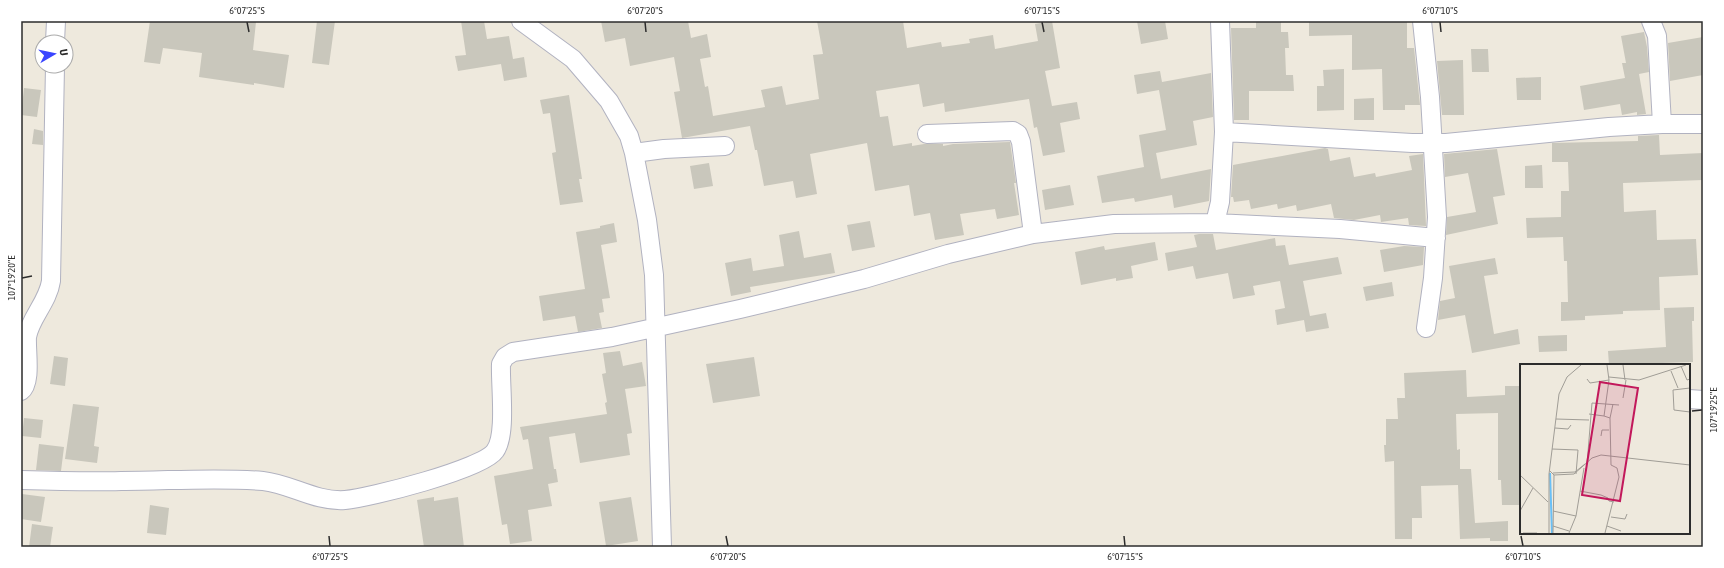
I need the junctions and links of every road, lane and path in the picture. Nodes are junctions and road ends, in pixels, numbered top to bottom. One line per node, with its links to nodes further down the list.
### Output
1 (56, 21): 6 (street)
2 (520, 21): 14 (street)
3 (1220, 21): 10 (street)
4 (1422, 21): 12 (street)
5 (1651, 21): 8 (street)
6 (55, 34)
7 (55, 74): 20 (street)
8 (1662, 124): 9 (street); 12 (street)
9 (1703, 124)
10 (1224, 132): 12 (street); 15 (street)
11 (927, 134): 16 (street)
12 (1433, 143): 17 (street)
13 (725, 146): 14 (street)
14 (637, 153): 18 (street)
15 (1215, 223): 16 (street); 17 (street)
16 (1033, 234): 18 (street)
17 (1436, 238): 19 (street)
18 (660, 327): 23 (street); 24 (street)
19 (1426, 328)
20 (21, 391)
21 (1690, 398): 22 (street)
22 (1703, 400)
23 (21, 480)
24 (662, 547)

